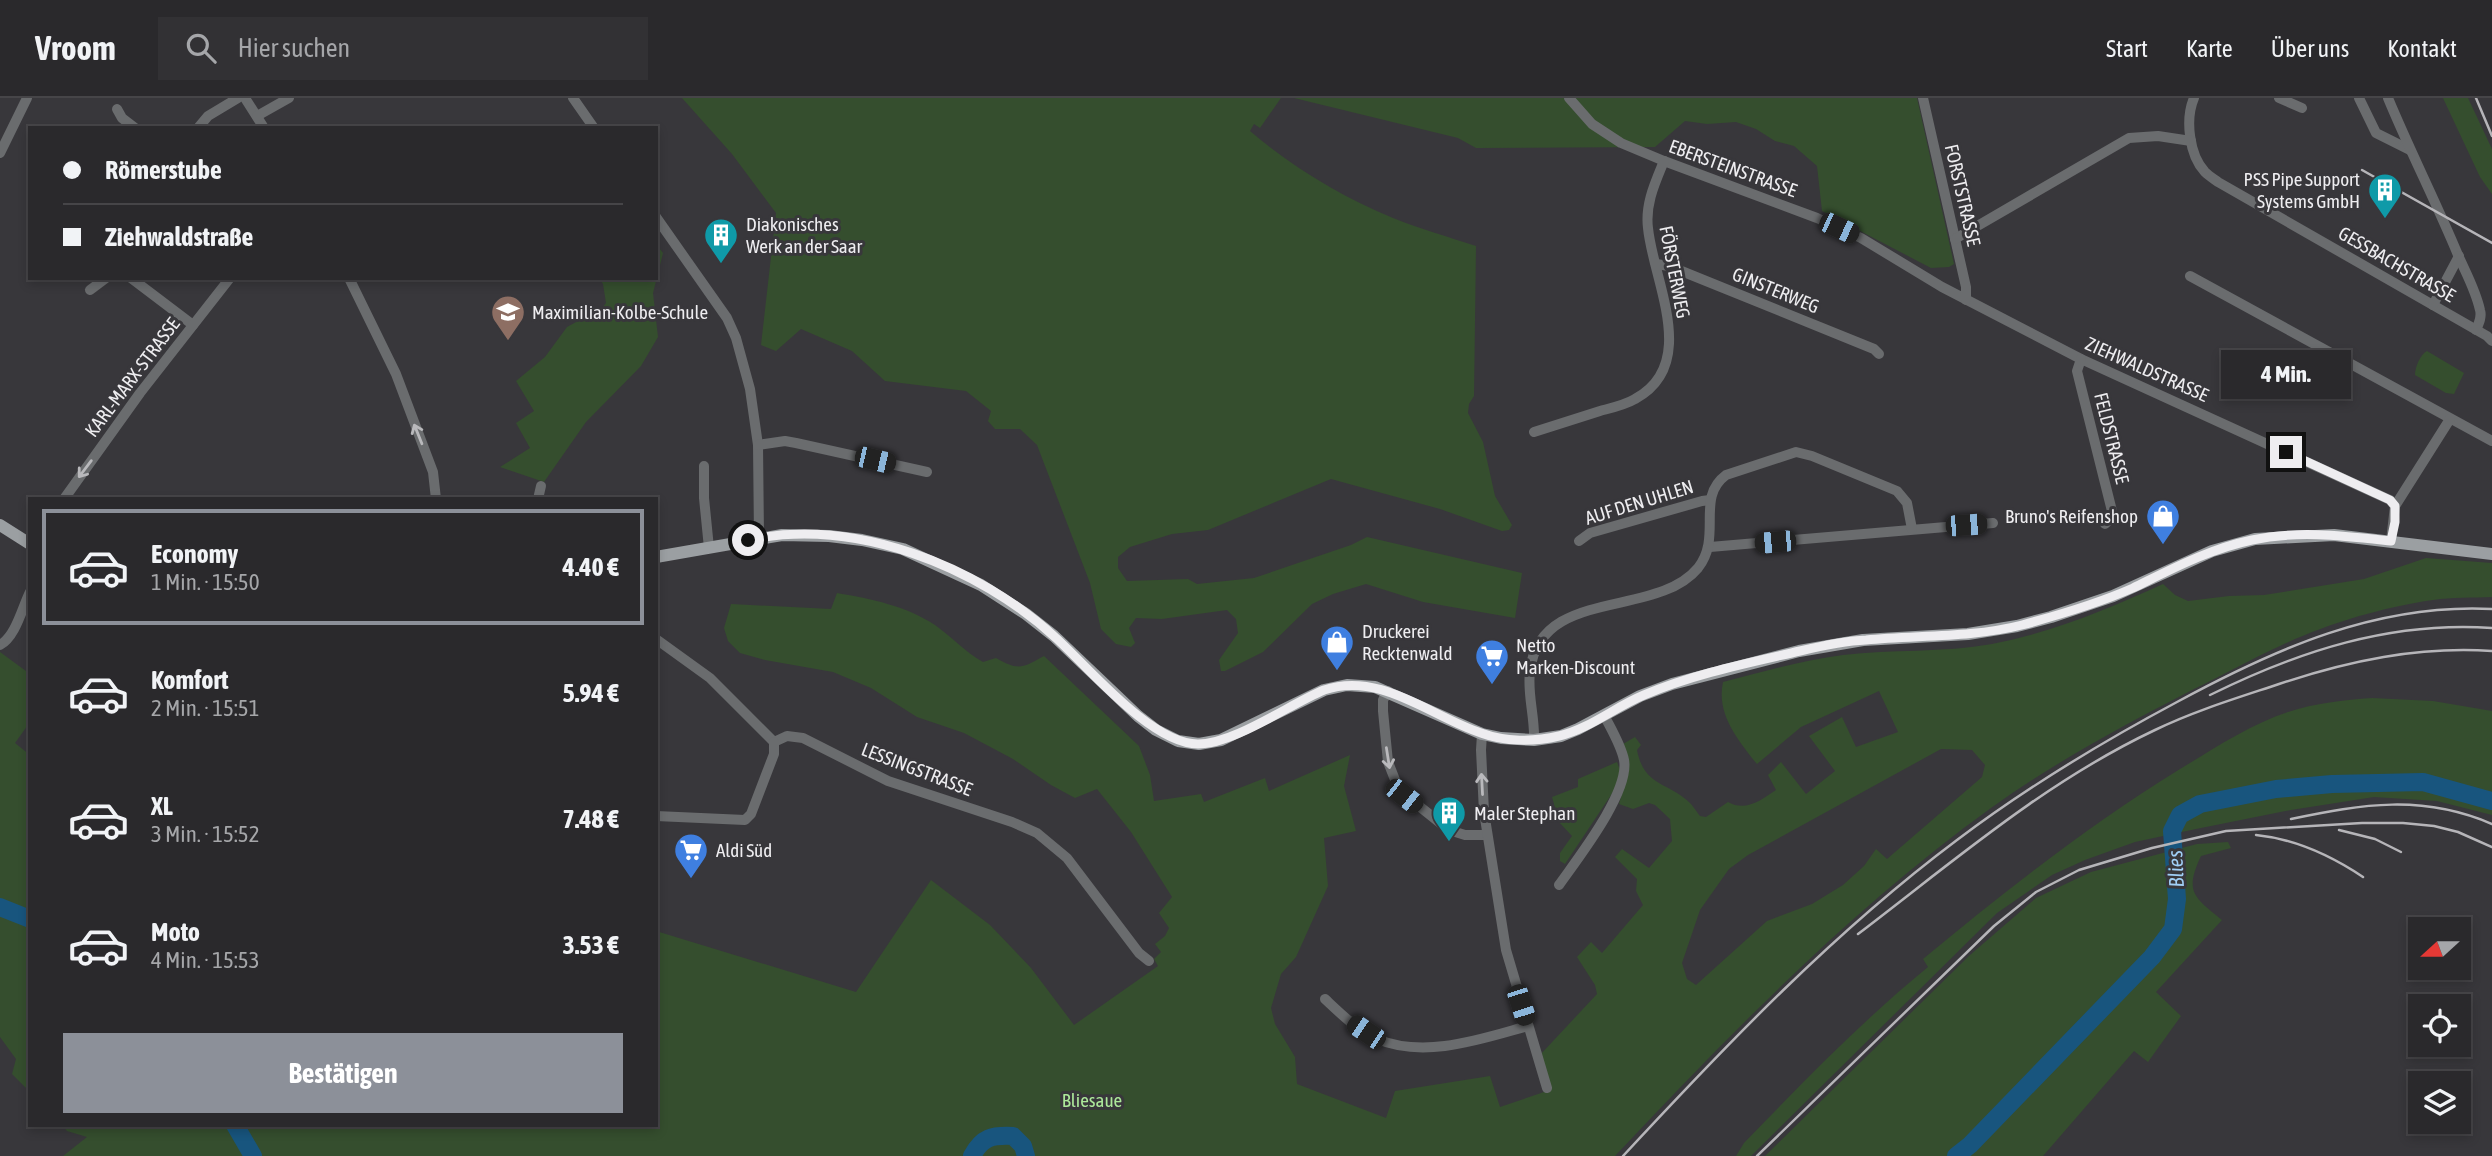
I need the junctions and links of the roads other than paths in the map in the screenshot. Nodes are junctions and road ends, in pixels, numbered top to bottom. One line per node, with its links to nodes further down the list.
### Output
1 (27, 98): 21 (street)
2 (238, 98): 16 (street)
3 (245, 98): 14 (street)
4 (289, 98): 14 (street)
5 (573, 98): 18 (street)
6 (1569, 98): 22 (street, EBERSTEINSTRASSE)
7 (1923, 98): 24 (street, FORSTSTRASSE)
8 (2194, 98): 19 (street, GESSBACHSTRASSE)
9 (2279, 98): 12 (street)
10 (2359, 98): 20 (street)
11 (2388, 98): 20 (street)
12 (2301, 108)
13 (117, 109): 15 (street)
14 (257, 116): 17 (street)
15 (132, 126)
16 (200, 126)
17 (263, 126)
18 (593, 126)
19 (2191, 141): 24 (street); 34 (street, GESSBACHSTRASSE)
20 (2410, 150): 25 (street)
21 (0, 153)
22 (1664, 162): 26 (street, FÖRSTERWEG); 33 (street, EBERSTEINSTRASSE)
23 (658, 220): 43 (street)
24 (1955, 239): 33 (street, FORSTSTRASSE)
25 (2459, 256): 34 (street); 36 (street)
26 (1656, 264): 38 (street, GINSTERWEG); 41 (street, FÖRSTERWEG)
27 (2190, 276): 40 (street)
28 (103, 280): 32 (street)
29 (134, 280): 35 (street)
30 (228, 280): 35 (street, KARL-MARX-STRASSE)
31 (350, 280): 48 (street, one-way to 31)
32 (90, 290)
33 (1966, 300): 39 (street, ZIEHWALDSTRASSE)
34 (2433, 305): 36 (street, GESSBACHSTRASSE)
35 (193, 325): 47 (street, KARL-MARX-STRASSE, one-way to 47)
36 (2476, 330): 37 (street, GESSBACHSTRASSE)
37 (2492, 341)
38 (1879, 354)
39 (2081, 359): 51 (street, ZIEHWALDSTRASSE); 53 (street, FELDSTRASSE)
40 (2450, 419): 42 (street); 51 (street)
41 (1534, 432)
42 (2492, 441)
43 (758, 445): 45 (street); 56 (street)
44 (704, 466): 61 (street)
45 (927, 472)
46 (541, 486): 49 (street)
47 (65, 497)
48 (436, 497)
49 (538, 497)
50 (1710, 500): 55 (street, AUF DEN UHLEN); 57 (street, AUF DEN UHLEN); 60 (street, AUF DEN UHLEN)
51 (2395, 506): 58 (street)
52 (1993, 523): 55 (street)
53 (2105, 524)
54 (0, 525): 59 (main road)
55 (1912, 529): 60 (street)
56 (759, 537): 61 (main road); 67 (main road)
57 (1579, 541)
58 (2391, 541): 62 (main road); 68 (main road)
59 (28, 543)
60 (1710, 547): 70 (street)
61 (709, 548): 63 (main road)
62 (2492, 554)
63 (658, 557)
64 (28, 596): 66 (street)
65 (658, 640): 71 (street)
66 (0, 645)
67 (1388, 691): 69 (main road); 73 (street, one-way to 73)
68 (1604, 715): 70 (main road); 74 (street)
69 (1482, 734): 70 (main road); 73 (street, one-way to 69)
70 (1534, 740)
71 (774, 742): 72 (street); 75 (street, LESSINGSTRASSE)
72 (658, 816)
73 (1487, 835): 77 (street)
74 (1559, 885)
75 (1149, 961)
76 (1325, 999): 77 (street)
77 (1528, 1026): 78 (street)
78 (1547, 1088)

